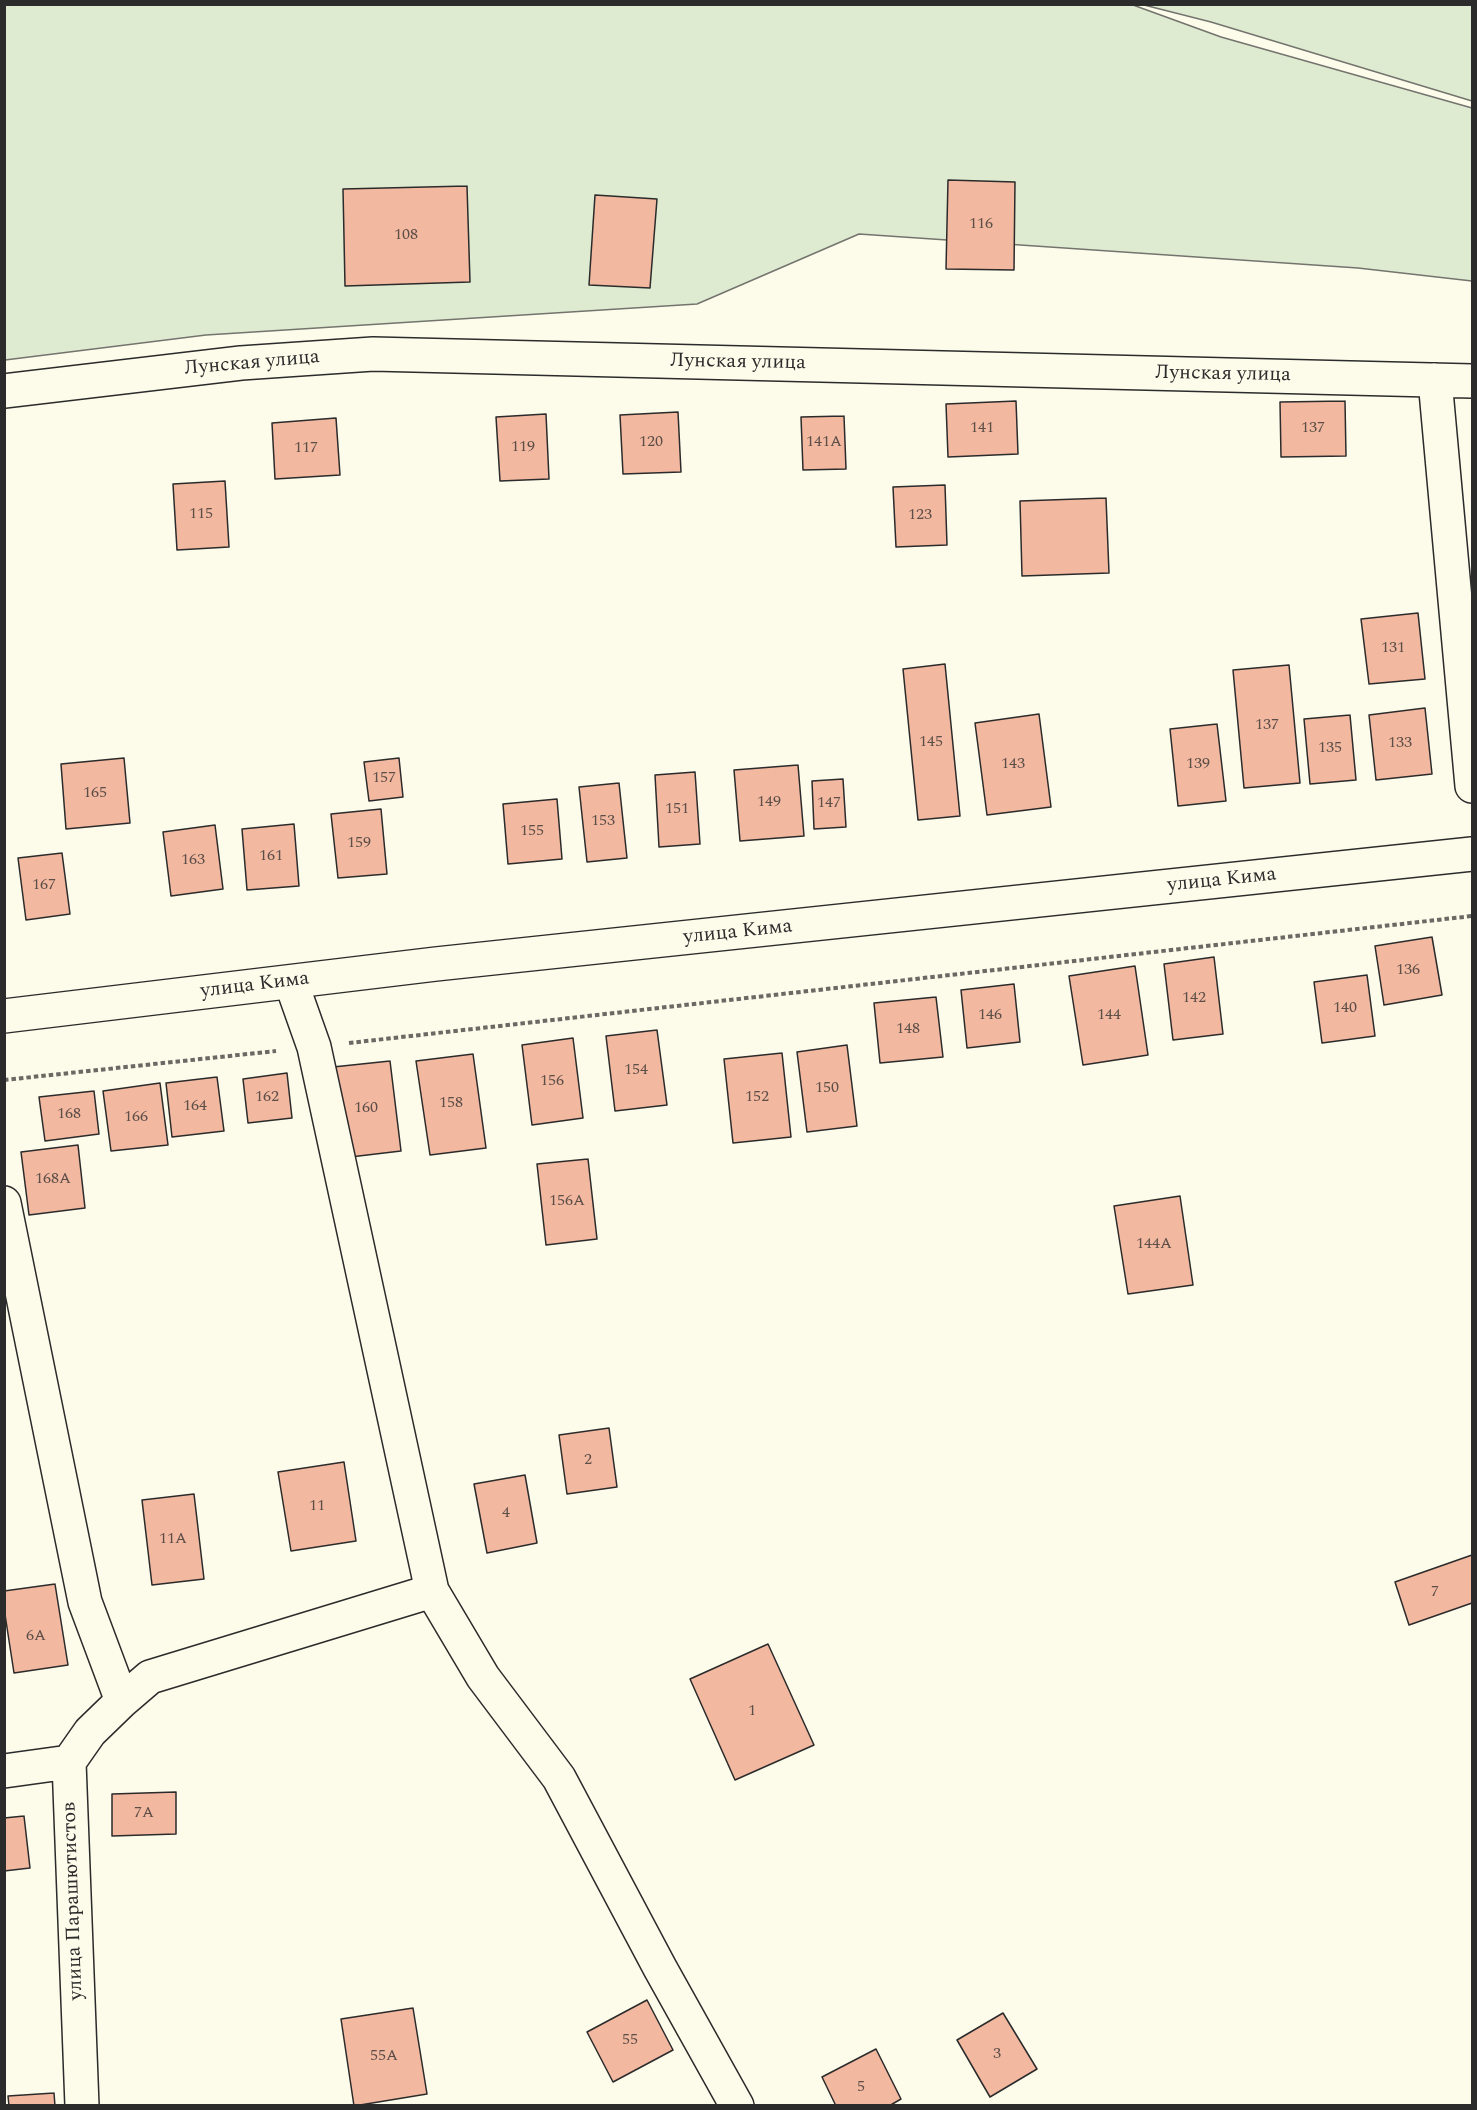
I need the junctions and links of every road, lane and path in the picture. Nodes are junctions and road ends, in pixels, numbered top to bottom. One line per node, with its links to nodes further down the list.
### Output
1 (1435, 380): 2 (street, Лунская улица); 3 (street, Лунская улица); 4 (street)
2 (1473, 381)
3 (4, 391)
4 (1473, 786)
5 (1473, 855): 7 (street, улица Кима)
6 (1473, 916): 9 (path)
7 (291, 982): 8 (street, улица Кима); 9 (street)
8 (4, 1016)
9 (314, 1047): 10 (path); 12 (street)
10 (4, 1080)
11 (4, 1203): 13 (street)
12 (432, 1591): 13 (street); 17 (street)
13 (122, 1701): 14 (street)
14 (69, 1762): 15 (street); 16 (street, улица Парашютистов)
15 (4, 1771)
16 (82, 2106)
17 (737, 2106)

